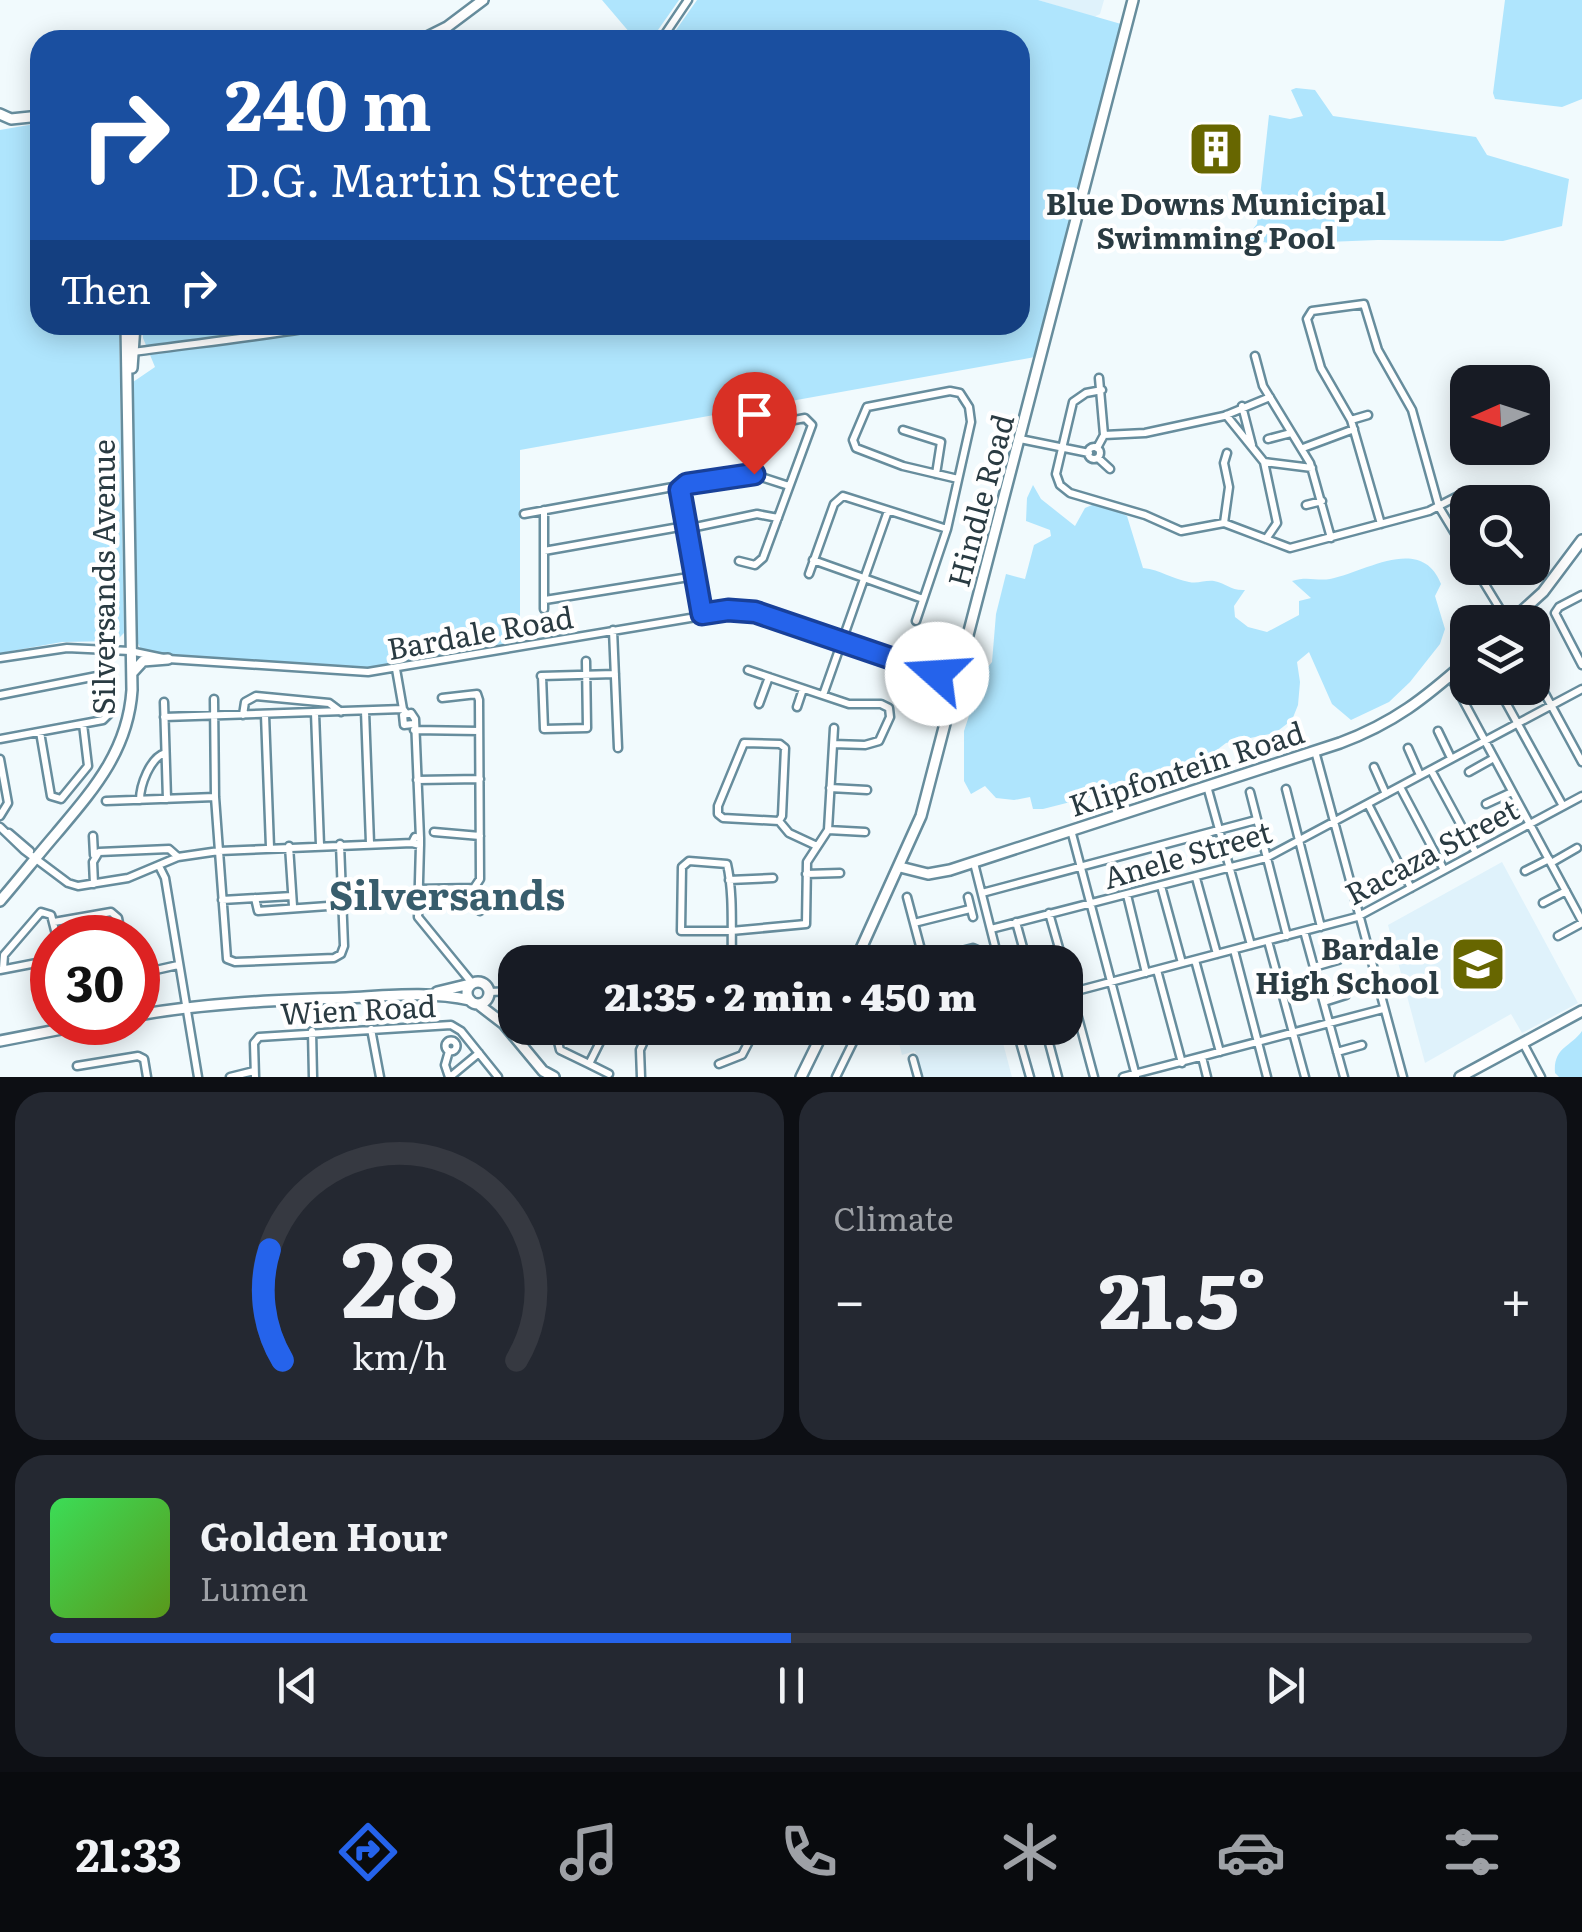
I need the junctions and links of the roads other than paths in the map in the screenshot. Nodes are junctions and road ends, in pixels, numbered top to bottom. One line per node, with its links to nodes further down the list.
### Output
1 (483, 0): 5 (street)
2 (491, 0): 6 (street)
3 (688, 0): 7 (street)
4 (1136, 0): 27 (street, Hindle Road)
5 (441, 30)
6 (451, 30)
7 (667, 30)
8 (0, 114): 9 (street)
9 (30, 117)
10 (128, 335): 13 (street, Silversands Avenue)
11 (134, 335): 13 (street, Silversands Avenue)
12 (273, 335): 13 (street)
13 (131, 352): 72 (street, Silversands Avenue)
14 (1255, 356): 17 (street)
15 (1099, 378): 16 (street)
16 (1102, 390): 26 (street); 32 (street)
17 (1270, 397): 18 (street); 25 (street)
18 (1242, 406): 19 (street); 29 (street)
19 (1226, 415): 26 (street); 29 (street)
20 (1368, 415): 21 (street)
21 (1351, 420): 23 (street); 46 (street)
22 (772, 424): 42 (street)
23 (1354, 429): 31 (street); 52 (street)
24 (902, 430): 39 (street)
25 (1292, 432): 28 (street); 31 (street)
26 (1104, 436): 30 (street)
27 (1020, 439): 32 (street); 84 (street, Hindle Road)
28 (1268, 439)
29 (1252, 446): 36 (street)
30 (1097, 448): 33 (street); 35 (street)
31 (1303, 448): 37 (street)
32 (1060, 449): 33 (street); 51 (street)
33 (1088, 454): 35 (street)
34 (1227, 454): 51 (street)
35 (1098, 458): 38 (street)
36 (1264, 462): 37 (street); 57 (street)
37 (1312, 468): 43 (street)
38 (1110, 469)
39 (936, 474): 40 (street); 40 (street)
40 (958, 479): 55 (street)
41 (685, 485): 42 (street); 47 (street); 54 (street)
42 (789, 486): 50 (street)
43 (1322, 501): 45 (street); 56 (street)
44 (1450, 501): 46 (street)
45 (1306, 505)
46 (1439, 507): 52 (street); 53 (street)
47 (544, 510): 49 (street); 59 (street)
48 (888, 511): 55 (street); 60 (street); 64 (street)
49 (524, 514)
50 (778, 518): 54 (street); 61 (street)
51 (1224, 523): 57 (street)
52 (1381, 524): 56 (street)
53 (1450, 525)
54 (686, 527): 59 (street); 63 (street)
55 (947, 529): 66 (street)
56 (1331, 538): 57 (street)
57 (1266, 539)
58 (1582, 540): 67 (street)
59 (544, 551): 63 (street)
60 (813, 560): 62 (street); 64 (street)
61 (739, 562)
62 (809, 574)
63 (694, 576): 68 (street)
64 (864, 578): 66 (street); 71 (street)
65 (1582, 595): 76 (street)
66 (923, 599): 69 (street)
67 (1528, 605)
68 (702, 614): 70 (street, Bardale Road); 71 (street, Bardale Road)
69 (916, 621)
70 (612, 630): 77 (street, Bardale Road); 79 (street)
71 (842, 642): 84 (street, Bardale Road); 88 (street)
72 (130, 651): 73 (street, Bardale Road); 74 (street, Bardale Road); 80 (street, Silversands Avenue)
73 (0, 658)
74 (168, 658): 77 (street, Bardale Road); 80 (street)
75 (586, 661): 81 (street)
76 (1582, 664)
77 (396, 669): 98 (street)
78 (748, 670): 83 (street)
79 (615, 674): 81 (street); 115 (street)
80 (132, 675): 169 (street, Silversands Avenue)
81 (586, 675): 81 (street)
82 (1450, 676): 117 (street, Klipfontein Road)
83 (769, 677): 85 (street); 92 (street)
84 (957, 681): 176 (street, Hindle Road)
85 (803, 688): 88 (street); 96 (street)
86 (1582, 688): 95 (street, Anele Street)
87 (0, 694): 106 (street)
88 (823, 695): 114 (street)
89 (442, 698): 109 (street)
90 (214, 699): 103 (street)
91 (164, 702): 104 (street)
92 (759, 704)
93 (1466, 705): 113 (street)
94 (1508, 705): 105 (street)
95 (1551, 705): 105 (street, Anele Street); 122 (street)
96 (797, 707)
97 (365, 711): 98 (street); 99 (street); 160 (street)
98 (404, 711): 107 (street)
99 (341, 712): 100 (street); 101 (street)
100 (315, 713): 102 (street); 162 (street)
101 (243, 715): 102 (street); 103 (street)
102 (265, 715): 165 (street)
103 (213, 716): 104 (street); 138 (street)
104 (164, 717): 118 (street)
105 (1518, 723): 113 (street, Anele Street); 144 (street)
106 (83, 724): 111 (street); 111 (street)
107 (414, 727): 109 (street); 128 (street)
108 (834, 728): 114 (street)
109 (479, 731): 127 (street)
110 (1438, 731): 119 (street)
111 (40, 732): 112 (street)
112 (0, 739)
113 (1485, 741): 119 (street, Anele Street); 120 (street)
114 (833, 744): 131 (street)
115 (618, 748)
116 (1408, 748): 126 (street)
117 (1315, 751): 129 (street, Klipfontein Road); 148 (street)
118 (165, 753): 139 (street); 140 (street)
119 (1451, 758): 124 (street, Anele Street)
120 (1494, 758): 125 (street); 135 (street)
121 (0, 759): 145 (street)
122 (1582, 762)
123 (1374, 766): 136 (street)
124 (1431, 770): 126 (street, Anele Street); 168 (street)
125 (1469, 772)
126 (1420, 775): 130 (street, Anele Street)
127 (480, 779): 128 (street); 157 (street)
128 (416, 780): 158 (street)
129 (1207, 786): 152 (street, Klipfontein Road); 153 (street)
130 (1399, 787): 136 (street, Anele Street); 179 (street)
131 (830, 788): 133 (street); 151 (street)
132 (1286, 789): 159 (street)
133 (867, 790)
134 (1250, 792): 146 (street)
135 (1512, 792): 143 (street); 149 (street)
136 (1386, 794): 142 (street, Anele Street)
137 (1582, 796): 144 (street, Racaza Street)
138 (215, 797): 139 (street); 167 (street)
139 (166, 799): 140 (street)
140 (140, 800): 141 (street)
141 (106, 801)
142 (1368, 804): 148 (street, Anele Street); 189 (street)
143 (1486, 804)
144 (1563, 806): 149 (street, Racaza Street)
145 (0, 816)
146 (1256, 820): 153 (street); 172 (street)
147 (779, 821): 147 (street); 164 (street)
148 (1333, 824): 159 (street, Anele Street); 207 (street)
149 (1530, 824): 168 (street, Racaza Street); 173 (street)
150 (4, 830): 169 (street)
151 (828, 830): 155 (street); 164 (street)
152 (1071, 830): 174 (street, Klipfontein Road); 177 (street)
153 (1220, 831): 177 (street); 178 (street)
154 (434, 832): 157 (street)
155 (865, 832)
156 (94, 836): 170 (street)
157 (480, 836): 188 (street)
158 (416, 841): 160 (street); 190 (street)
159 (1299, 841): 172 (street, Anele Street); 212 (street)
160 (370, 843): 161 (street)
161 (340, 844): 162 (street); 203 (street)
162 (320, 845): 163 (street)
163 (289, 846): 165 (street); 195 (street)
164 (816, 846): 182 (street)
165 (270, 847): 167 (street)
166 (1577, 848): 173 (street)
167 (219, 850): 171 (street); 199 (street)
168 (1476, 853): 179 (street, Racaza Street)
169 (34, 854): 186 (street); 200 (street, Silversands Avenue)
170 (94, 856): 171 (street); 186 (street)
171 (178, 857): 175 (street)
172 (1266, 858): 178 (street, Anele Street); 216 (street)
173 (1550, 861): 180 (street); 193 (street)
174 (974, 863): 176 (street, Klipfontein Road); 192 (street)
175 (159, 866): 186 (street); 232 (street)
176 (900, 867): 220 (street, Hindle Road)
177 (1081, 868): 192 (street); 202 (street)
178 (1230, 868): 184 (street, Anele Street); 225 (street)
179 (1444, 870): 189 (street, Racaza Street)
180 (1525, 871)
181 (840, 872): 182 (street)
182 (806, 874): 214 (street)
183 (773, 878): 185 (street)
184 (1196, 878): 187 (street, Anele Street); 227 (street)
185 (729, 880): 214 (street); 214 (street)
186 (94, 884)
187 (1160, 886): 194 (street, Anele Street); 231 (street)
188 (474, 888): 190 (street); 205 (street)
189 (1411, 888): 207 (street, Racaza Street)
190 (418, 890): 239 (street)
191 (1582, 892): 193 (street)
192 (982, 893): 213 (street)
193 (1568, 894): 201 (street); 209 (street)
194 (1127, 895): 202 (street, Anele Street); 237 (street)
195 (292, 896): 198 (street); 204 (street)
196 (968, 896): 211 (street)
197 (907, 897): 211 (street)
198 (254, 898): 199 (street); 204 (street)
199 (222, 900): 203 (street)
200 (0, 901)
201 (1543, 902)
202 (1091, 904): 206 (street, Anele Street); 238 (street)
203 (342, 905): 204 (street)
204 (293, 906)
205 (480, 911)
206 (1050, 913): 208 (street, Anele Street); 224 (street)
207 (1357, 917): 212 (street, Racaza Street); 248 (street)
208 (1016, 922): 213 (street, Anele Street); 223 (street)
209 (1582, 922): 217 (street)
210 (30, 923): 234 (street)
211 (914, 923): 221 (street)
212 (1321, 927): 215 (street, Racaza Street)
213 (991, 929): 222 (street)
214 (730, 931): 219 (street)
215 (1304, 931): 216 (street, Racaza Street); 233 (street)
216 (1288, 936): 218 (street, Racaza Street)
217 (1558, 936)
218 (1268, 940): 225 (street, Racaza Street); 256 (street)
219 (731, 945)
220 (863, 945)
221 (919, 945)
222 (995, 945)
223 (1022, 945)
224 (1058, 945)
225 (1251, 945): 226 (street, Racaza Street)
226 (1234, 950): 227 (street, Racaza Street); 260 (street)
227 (1217, 954): 228 (street, Racaza Street)
228 (1195, 960): 231 (street, Racaza Street); 273 (street)
229 (1338, 960): 233 (street)
230 (30, 964): 234 (street)
231 (1182, 964): 236 (street, Racaza Street)
232 (178, 965): 235 (street); 247 (street)
233 (1314, 967): 246 (street)
234 (2, 969)
235 (160, 969)
236 (1157, 970): 237 (street, Racaza Street); 278 (street)
237 (1146, 973): 238 (street, Racaza Street)
238 (1111, 982): 240 (street, Racaza Street); 286 (street)
239 (471, 984): 242 (street); 243 (street); 245 (street)
240 (1083, 989)
241 (498, 993): 242 (street)
242 (488, 994): 245 (street); 251 (street)
243 (424, 995): 245 (street); 247 (street)
244 (1346, 996): 246 (street)
245 (474, 1002): 252 (street)
246 (1324, 1002): 253 (street)
247 (186, 1007): 249 (street); 290 (street)
248 (1383, 1009): 253 (street); 308 (street)
249 (160, 1011)
250 (1582, 1011): 261 (street)
251 (498, 1013)
252 (498, 1020)
253 (1329, 1022): 256 (street); 274 (street)
254 (371, 1029): 255 (street, Wien Road); 275 (street, Wien Road); 293 (street)
255 (312, 1032): 283 (street, Wien Road); 292 (street)
256 (1294, 1032): 260 (street); 306 (street)
257 (30, 1035): 258 (street)
258 (0, 1041)
259 (1083, 1041): 302 (street)
260 (1258, 1042): 273 (street); 305 (street)
261 (1523, 1043): 309 (street); 310 (street)
262 (520, 1045): 284 (street)
263 (559, 1045): 279 (street)
264 (598, 1045): 279 (street)
265 (642, 1045): 297 (street)
266 (747, 1045): 280 (street)
267 (817, 1045): 298 (street)
268 (853, 1045): 287 (street)
269 (1021, 1045): 300 (street)
270 (1050, 1045): 301 (street)
271 (1362, 1045): 274 (street)
272 (449, 1051): 294 (street)
273 (1220, 1052): 276 (street)
274 (1337, 1052): 307 (street)
275 (479, 1053): 294 (street); 295 (street, Wien Road)
276 (1202, 1057): 278 (street); 304 (street)
277 (913, 1059): 299 (street)
278 (1182, 1063): 286 (street)
279 (589, 1064): 285 (street)
280 (719, 1064)
281 (86, 1065): 282 (street); 288 (street); 289 (street)
282 (77, 1066)
283 (255, 1074): 291 (street, Wien Road)
284 (541, 1074): 296 (street)
285 (608, 1074)
286 (1136, 1075): 303 (street)
287 (839, 1076)
288 (88, 1077)
289 (147, 1077)
290 (198, 1077)
291 (230, 1077)
292 (313, 1077)
293 (380, 1077)
294 (449, 1077)
295 (498, 1077)
296 (554, 1077)
297 (640, 1077)
298 (802, 1077)
299 (918, 1077)
300 (1030, 1077)
301 (1058, 1077)
302 (1094, 1077)
303 (1123, 1077)
304 (1208, 1077)
305 (1268, 1077)
306 (1306, 1077)
307 (1344, 1077)
308 (1402, 1077)
309 (1460, 1077)
310 (1541, 1077)

